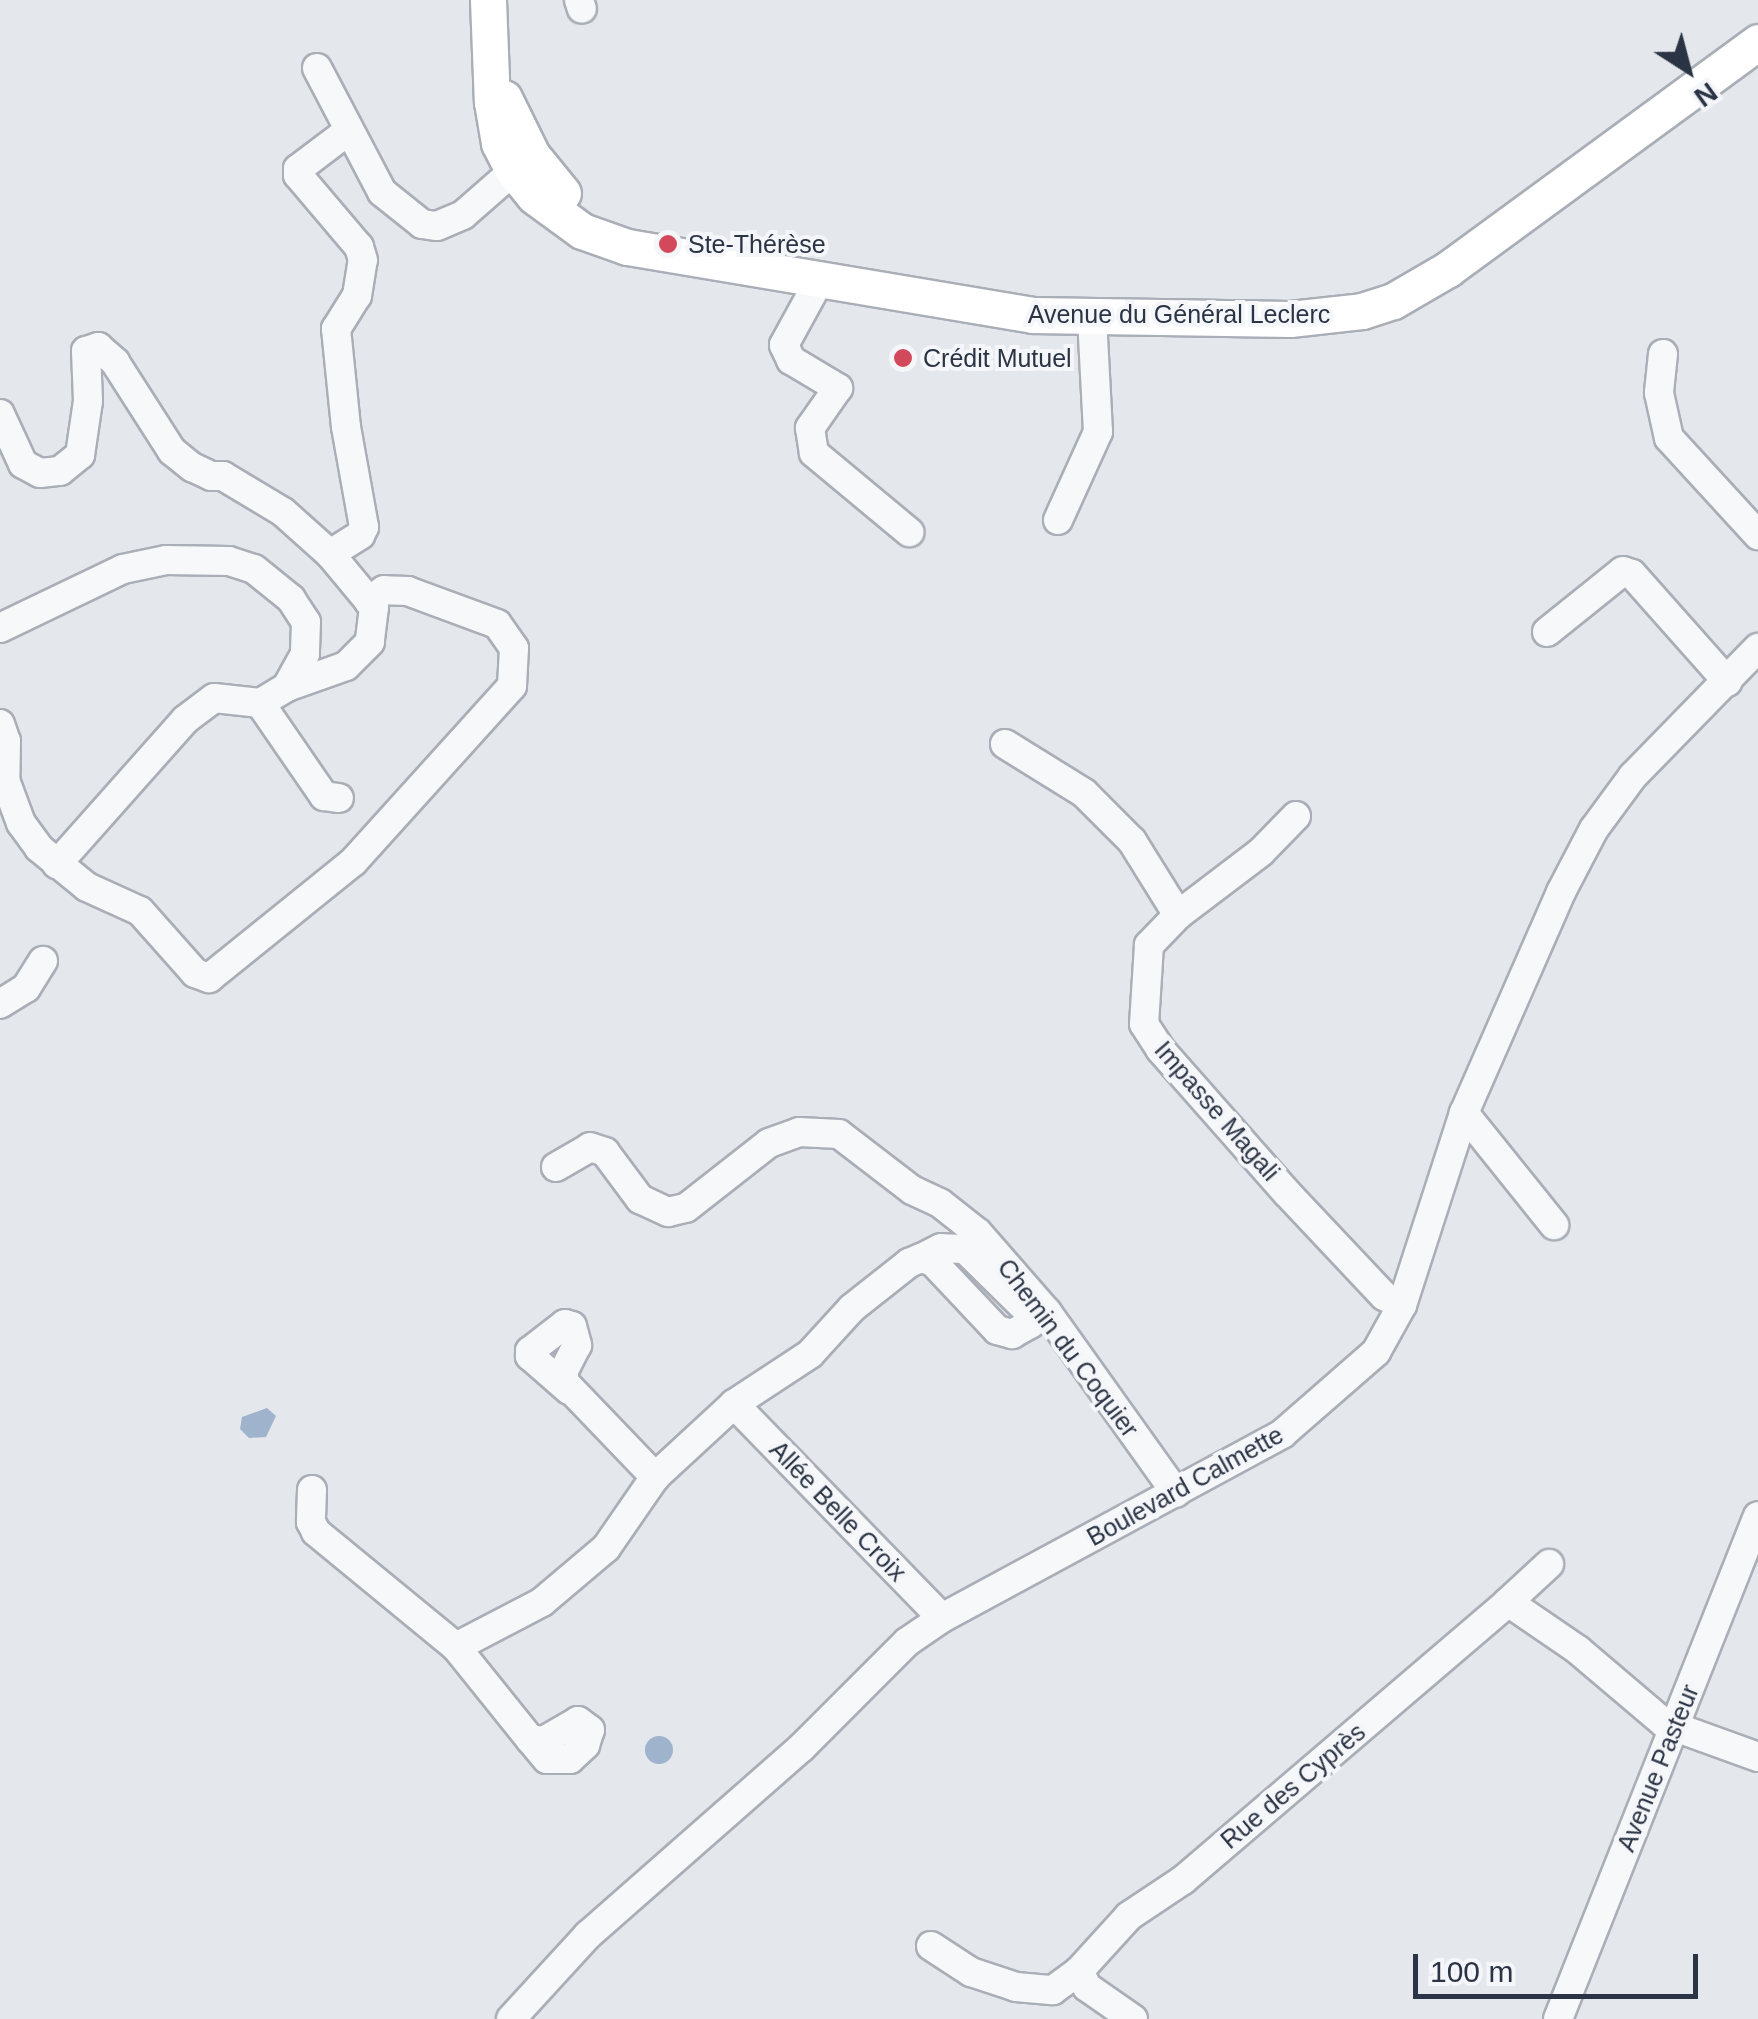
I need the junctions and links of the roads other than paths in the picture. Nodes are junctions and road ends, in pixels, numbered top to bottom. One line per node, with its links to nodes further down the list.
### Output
1 (488, 0): 5 (main road, Avenue du Général Leclerc)
2 (1758, 42): 7 (main road, Avenue du Général Leclerc)
3 (318, 68): 4 (street)
4 (347, 132): 5 (street); 13 (street)
5 (523, 162): 6 (main road, Avenue du Général Leclerc)
6 (819, 280): 7 (main road, Avenue du Général Leclerc); 11 (street)
7 (1092, 317): 10 (street)
8 (1663, 354): 12 (street)
9 (0, 414): 13 (street)
10 (1058, 520)
11 (909, 532)
12 (1758, 535)
13 (330, 554): 14 (street)
14 (368, 601): 19 (street); 25 (street)
15 (0, 628): 19 (street)
16 (1546, 632): 18 (street)
17 (1758, 648): 18 (street, Boulevard Calmette)
18 (1728, 682): 29 (street, Boulevard Calmette)
19 (287, 687): 20 (street)
20 (260, 703): 23 (street); 25 (street)
21 (0, 724): 25 (street)
22 (1005, 744): 26 (street)
23 (338, 798)
24 (1296, 816): 26 (street, Impasse Magali)
25 (58, 864)
26 (1178, 915): 33 (street, Impasse Magali)
27 (43, 961): 28 (street)
28 (0, 1004)
29 (1464, 1113): 31 (street); 33 (street, Boulevard Calmette)
30 (556, 1168): 38 (street, Chemin du Coquier)
31 (1554, 1224)
32 (921, 1258): 35 (street)
33 (1402, 1306): 38 (street, Boulevard Calmette)
34 (569, 1390): 36 (street)
35 (734, 1404): 36 (street); 42 (street, Allée Belle Croix)
36 (655, 1477): 43 (street)
37 (312, 1490): 43 (street)
38 (1176, 1492): 42 (street, Boulevard Calmette)
39 (1758, 1516): 44 (street, Avenue Pasteur)
40 (1549, 1564): 41 (street, Rue des Cyprès)
41 (1508, 1602): 44 (street); 48 (street, Rue des Cyprès)
42 (942, 1618): 49 (street, Boulevard Calmette)
43 (456, 1647): 45 (street)
44 (1676, 1725): 46 (street); 51 (street, Avenue Pasteur)
45 (530, 1739)
46 (1758, 1756)
47 (931, 1946): 48 (street)
48 (1079, 1971): 50 (street)
49 (517, 2016)
50 (1133, 2019)
51 (1558, 2019)

